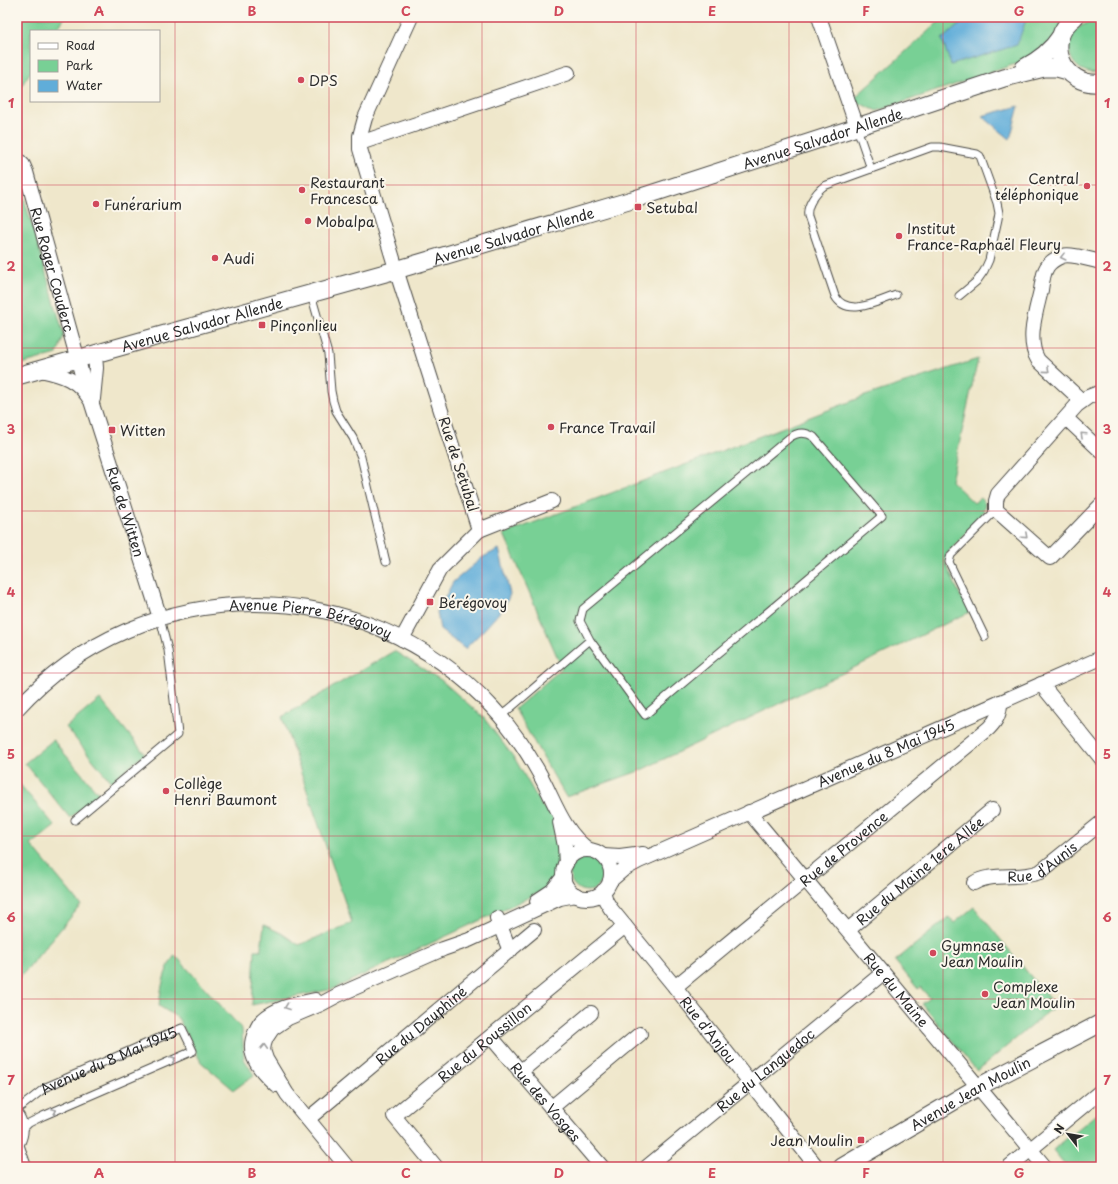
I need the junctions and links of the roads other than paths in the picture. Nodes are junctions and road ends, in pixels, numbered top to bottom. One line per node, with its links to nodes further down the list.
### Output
1 (410, 17): 11 (street)
2 (819, 17): 10 (street)
3 (1074, 17): 4 (street, Avenue Salvador Allende)
4 (1060, 37): 5 (street); 7 (street, Avenue Salvador Allende)
5 (1068, 71): 7 (street, Avenue Salvador Allende); 8 (street)
6 (568, 73): 11 (street)
7 (1004, 78): 10 (street, Avenue Salvador Allende)
8 (1095, 83): 9 (street)
9 (1101, 95)
10 (857, 127): 13 (lane); 15 (street, Avenue Salvador Allende)
11 (360, 143): 15 (street, Rue de Setubal)
12 (17, 159): 20 (street, Rue Roger Couderc)
13 (871, 169): 17 (lane); 18 (lane)
14 (1101, 262): 25 (street, one-way to 25)
15 (396, 270): 16 (street, Avenue Salvador Allende); 31 (street, Rue de Setubal)
16 (311, 294): 19 (street, Avenue Salvador Allende); 32 (lane)
17 (896, 295)
18 (959, 296)
19 (95, 354): 20 (street, Avenue Salvador Allende); 24 (street, Rue de Witten)
20 (79, 359): 21 (street, Avenue Salvador Allende); 24 (street, Rue de Witten)
21 (40, 370): 22 (street, Avenue Salvador Allende); 24 (street, Rue de Witten)
22 (17, 376)
23 (1101, 392): 25 (street)
24 (91, 401): 33 (street, Rue de Witten)
25 (1082, 401): 26 (street)
26 (1066, 418): 27 (street, one-way to 26); 30 (street)
27 (1101, 451)
28 (552, 501): 31 (street)
29 (1101, 505): 30 (street, one-way to 29)
30 (996, 510): 34 (lane)
31 (479, 530): 35 (street, Rue de Setubal)
32 (386, 562)
33 (160, 618): 35 (street, Avenue Pierre Bérégovoy); 40 (street, Avenue Pierre Bérégovoy); 46 (lane)
34 (985, 637)
35 (402, 639): 41 (street, Avenue Pierre Bérégovoy)
36 (590, 640): 36 (lane); 41 (lane)
37 (1101, 658): 38 (street, Avenue du 8 Mai 1945)
38 (1041, 684): 39 (street, Avenue du 8 Mai 1945); 42 (street)
39 (1000, 702): 45 (street, Avenue du 8 Mai 1945); 52 (street, Rue de Provence)
40 (17, 709)
41 (501, 716): 43 (street, Avenue Pierre Bérégovoy)
42 (1101, 758)
43 (555, 806): 49 (street, Avenue Pierre Bérégovoy); 51 (street, Avenue Pierre Bérégovoy)
44 (992, 810): 59 (street, Rue du Maine 1ere Allée)
45 (749, 812): 48 (street, Avenue du 8 Mai 1945); 52 (street, Rue du Maine)
46 (75, 820)
47 (1101, 822): 53 (street, Rue d’Aunis)
48 (670, 847): 50 (street, Avenue du 8 Mai 1945); 54 (street, Avenue du 8 Mai 1945)
49 (589, 850): 50 (street); 51 (street)
50 (603, 856): 54 (street)
51 (565, 870): 55 (street); 56 (street)
52 (806, 880): 59 (street, Rue du Maine); 62 (street, Rue de Provence)
53 (974, 883)
54 (607, 886): 55 (street); 57 (street, Rue d'Anjou)
55 (576, 895): 56 (street)
56 (499, 922): 60 (street); 74 (street)
57 (625, 926): 62 (street, Rue d'Anjou); 66 (street, Rue du Roussillon)
58 (534, 930): 60 (street, Rue du Dauphiné)
59 (848, 930): 61 (street, Rue du Maine)
60 (510, 951): 74 (street, Rue du Dauphiné)
61 (884, 973): 68 (street, Rue du Languedoc); 69 (street, Rue du Maine)
62 (675, 987): 68 (street, Rue d'Anjou)
63 (591, 1013): 67 (street)
64 (1101, 1023): 69 (street, Avenue Jean Moulin)
65 (640, 1034): 72 (street)
66 (490, 1037): 67 (street, Rue des Vosges); 80 (street, Rue du Roussillon)
67 (520, 1072): 72 (street, Rue des Vosges)
68 (750, 1082): 82 (street, Rue du Languedoc); 83 (street, Rue d'Anjou)
69 (978, 1087): 77 (street, Rue du Maine); 84 (street, Avenue Jean Moulin)
70 (1101, 1091): 77 (street)
71 (17, 1108): 75 (lane, Avenue du 8 Mai 1945, one-way to 71)
72 (551, 1108): 81 (street, Rue des Vosges)
73 (17, 1117): 75 (street)
74 (308, 1119): 79 (street)
75 (19, 1137)
76 (17, 1147): 78 (street)
77 (1030, 1149): 85 (street); 86 (street, Rue du Maine)
78 (24, 1167)
79 (347, 1167)
80 (436, 1167)
81 (602, 1167)
82 (647, 1167)
83 (817, 1167)
84 (842, 1167)
85 (1009, 1167)
86 (1045, 1167)

